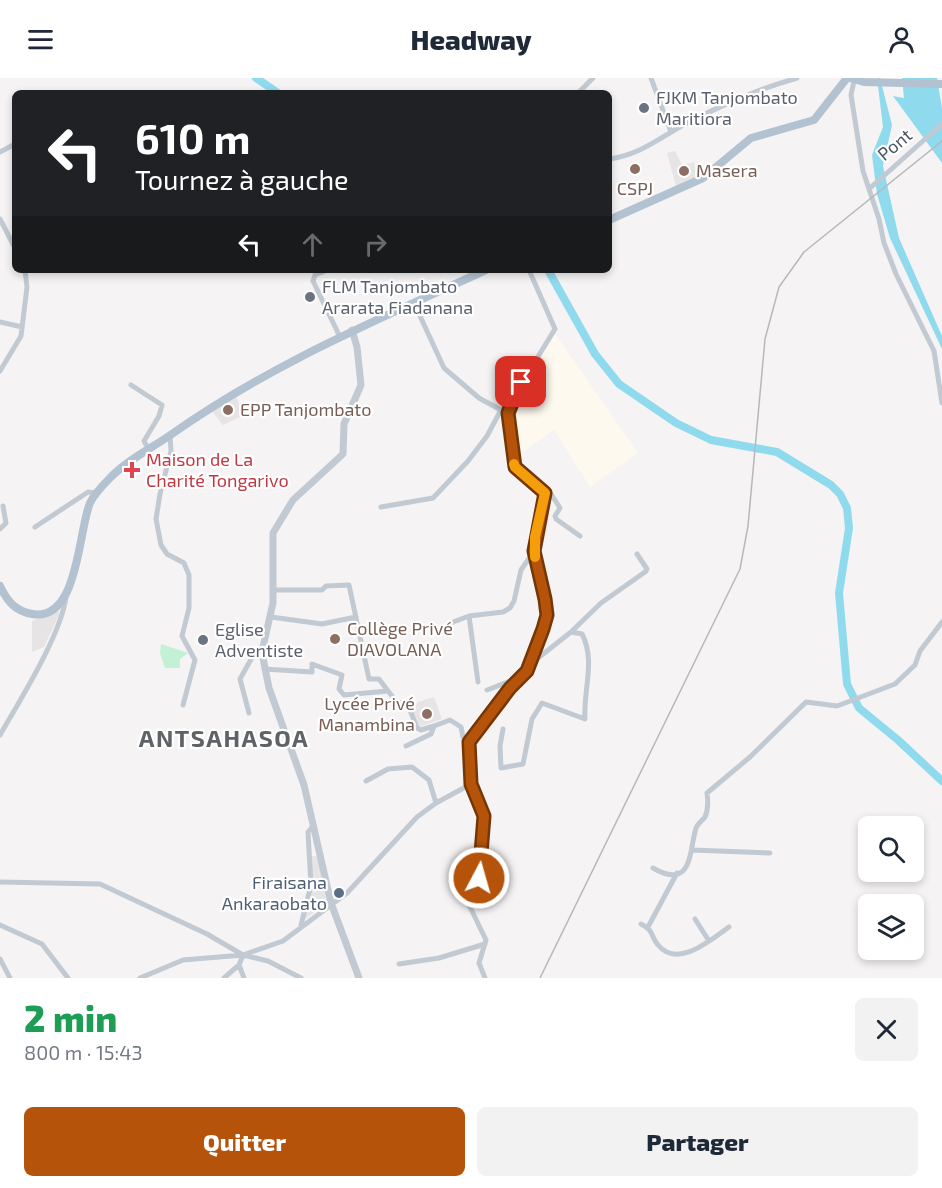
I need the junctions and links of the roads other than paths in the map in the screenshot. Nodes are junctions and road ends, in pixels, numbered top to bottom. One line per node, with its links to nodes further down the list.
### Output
1 (593, 78): 6 (street)
2 (651, 78): 8 (street)
3 (797, 78): 8 (street)
4 (850, 79): 5 (main road); 10 (street); 12 (main road)
5 (940, 84)
6 (581, 90)
7 (942, 124): 10 (street, Pont)
8 (671, 132): 9 (street)
9 (612, 158)
10 (869, 189): 23 (street)
11 (0, 219): 13 (street)
12 (612, 219)
13 (12, 242)
14 (25, 273): 20 (street)
15 (321, 273): 22 (street)
16 (479, 273): 18 (main road)
17 (530, 273): 28 (street)
18 (414, 303): 21 (main road); 30 (street)
19 (0, 322): 20 (street)
20 (22, 327): 25 (street)
21 (352, 330): 22 (main road); 43 (street)
22 (340, 337): 31 (main road)
23 (937, 361): 24 (street); 26 (street)
24 (942, 368)
25 (0, 370)
26 (940, 376): 29 (street)
27 (131, 385): 32 (street)
28 (512, 399): 30 (street); 34 (street)
29 (942, 403)
30 (501, 410): 36 (street)
31 (170, 435): 32 (main road); 58 (street)
32 (149, 450): 33 (main road)
33 (97, 493): 37 (street); 44 (main road)
34 (545, 493): 39 (street); 40 (street)
35 (3, 506): 38 (street)
36 (381, 507)
37 (34, 527)
38 (0, 529)
39 (580, 536)
40 (534, 551): 45 (street); 53 (street)
41 (637, 554): 50 (street)
42 (0, 586): 44 (main road)
43 (273, 590): 46 (street); 47 (street)
44 (66, 597): 62 (street)
45 (469, 616): 49 (street); 55 (street)
46 (271, 617): 47 (street); 51 (street)
47 (356, 617): 57 (street)
48 (942, 622): 69 (street)
49 (448, 624)
50 (572, 632): 53 (street); 61 (street)
51 (262, 647): 52 (street); 59 (street)
52 (264, 669): 57 (street); 68 (street)
53 (527, 671): 54 (street)
54 (517, 679): 56 (street); 63 (street)
55 (478, 682)
56 (487, 690)
57 (388, 691): 60 (street)
58 (183, 705)
59 (249, 713)
60 (434, 726): 63 (street); 64 (street)
61 (503, 729)
62 (0, 735)
63 (469, 742): 66 (street)
64 (406, 746)
65 (366, 781): 67 (street)
66 (471, 784): 67 (street); 82 (street)
67 (436, 803): 74 (street)
68 (313, 826): 74 (street); 78 (street)
69 (692, 850): 70 (street); 72 (street)
70 (770, 853)
71 (653, 868): 72 (street)
72 (677, 873): 79 (street)
73 (0, 882): 83 (street)
74 (331, 903): 78 (street); 93 (street)
75 (695, 919): 81 (street)
76 (641, 924): 79 (street)
77 (0, 925): 88 (street)
78 (302, 926): 83 (street)
79 (648, 927): 81 (street)
80 (729, 927): 81 (street)
81 (709, 941)
82 (486, 944): 85 (street); 94 (street)
83 (243, 955): 86 (street); 89 (street); 92 (street)
84 (0, 959): 87 (street)
85 (399, 964)
86 (239, 965): 90 (street); 91 (street)
87 (10, 978)
88 (68, 978)
89 (141, 978)
90 (224, 978)
91 (244, 978)
92 (301, 978)
93 (359, 978)
94 (484, 978)

